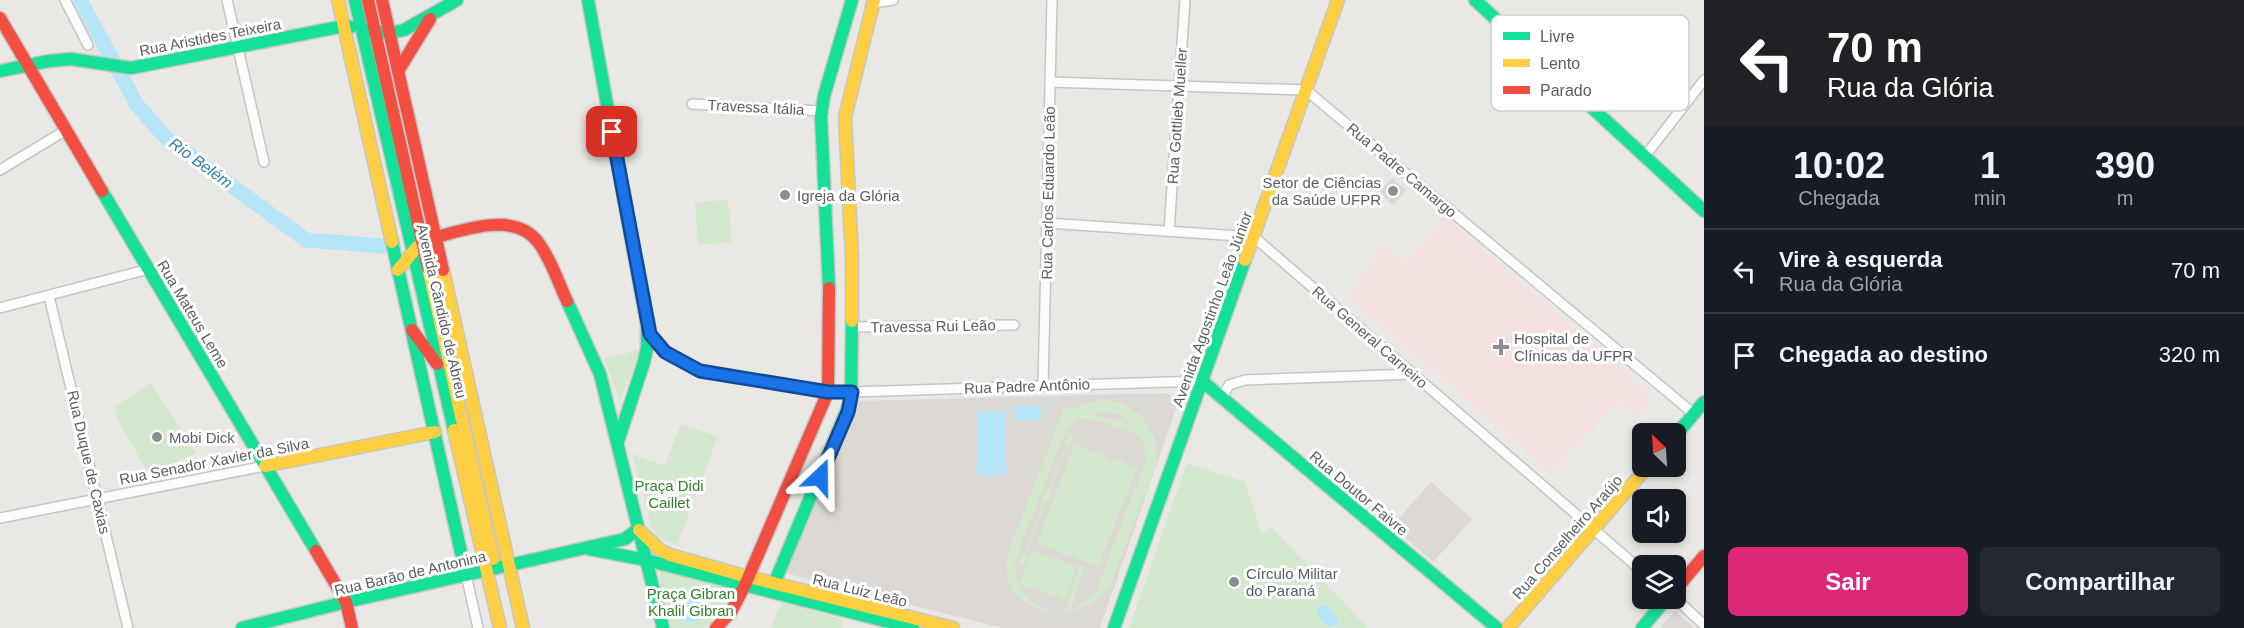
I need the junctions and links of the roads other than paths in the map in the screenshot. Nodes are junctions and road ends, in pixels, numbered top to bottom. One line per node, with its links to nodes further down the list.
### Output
1 (65, 0): 23 (street)
2 (227, 0): 24 (street)
3 (338, 0): 19 (main road)
4 (355, 0): 20 (main road, Avenida Cândido de Abreu)
5 (368, 0): 21 (main road, Avenida Cândido de Abreu)
6 (382, 0): 22 (main road, Avenida Cândido de Abreu)
7 (457, 0): 16 (main road)
8 (588, 0): 52 (main road)
9 (852, 0): 34 (main road)
10 (893, 0): 15 (street)
11 (1052, 0): 29 (street, Rua Carlos Eduardo Leão)
12 (1185, 0): 30 (street, Rua Gottlieb Mueller)
13 (1338, 0): 31 (main road, Avenida Agostinho Leão Júnior)
14 (1475, 0): 17 (main road)
15 (874, 2): 55 (main road)
16 (432, 15): 22 (main road); 27 (main road)
17 (1491, 15)
18 (0, 18): 25 (main road, Rua Mateus Leme)
19 (344, 26): 20 (main road, Rua Aristides Teixeira); 24 (main road, Rua Aristides Teixeira); 49 (main road)
20 (362, 29): 21 (main road, Rua Aristides Teixeira); 47 (main road, Avenida Cândido de Abreu)
21 (375, 31): 22 (main road, Rua Aristides Teixeira); 46 (main road, Avenida Cândido de Abreu)
22 (390, 33): 27 (main road, Avenida Cândido de Abreu)
23 (88, 45)
24 (238, 46): 25 (main road, Rua Aristides Teixeira); 39 (street)
25 (28, 65): 26 (main road, Rua Aristides Teixeira); 37 (main road, Rua Mateus Leme)
26 (0, 71)
27 (398, 71): 44 (main road, Avenida Cândido de Abreu)
28 (1704, 80): 32 (street)
29 (1050, 81): 30 (street); 42 (street, Rua Carlos Eduardo Leão)
30 (1179, 86): 31 (street); 43 (street, Rua Gottlieb Mueller)
31 (1306, 90): 45 (main road, Avenida Agostinho Leão Júnior); 69 (street, Rua Padre Camargo)
32 (1689, 99)
33 (692, 104): 34 (street, Travessa Itália)
34 (821, 111): 64 (main road)
35 (1596, 111): 38 (main road)
36 (1680, 111): 38 (street)
37 (66, 130): 40 (street); 48 (main road, Rua Mateus Leme)
38 (1645, 156): 41 (main road)
39 (264, 162)
40 (0, 170)
41 (1704, 211)
42 (1047, 223): 43 (street); 63 (street, Rua Carlos Eduardo Leão)
43 (1169, 231): 45 (street)
44 (435, 237): 46 (main road); 54 (main road, Avenida Cândido de Abreu); 73 (main road)
45 (1254, 237): 61 (street, Rua General Carneiro); 62 (main road, Avenida Agostinho Leão Júnior)
46 (422, 240): 47 (main road); 57 (main road, Avenida Cândido de Abreu)
47 (413, 252): 49 (main road); 60 (main road, Avenida Cândido de Abreu)
48 (149, 269): 50 (street); 74 (main road, Rua Mateus Leme)
49 (399, 270): 56 (main road)
50 (50, 296): 51 (street); 76 (street, Rua Duque de Caxias)
51 (0, 308)
52 (647, 324): 58 (street); 59 (main road)
53 (1014, 325): 55 (street, Travessa Rui Leão)
54 (455, 327): 57 (main road); 71 (main road, Avenida Cândido de Abreu)
55 (852, 327): 65 (main road)
56 (412, 330): 60 (main road); 72 (main road)
57 (446, 344): 68 (main road, Avenida Cândido de Abreu)
58 (665, 352): 59 (street); 64 (street)
59 (644, 362): 73 (main road)
60 (440, 369): 85 (main road, Avenida Cândido de Abreu)
61 (1414, 374): 66 (street); 79 (street, Rua General Carneiro)
62 (1202, 381): 63 (street, Rua Padre Antônio); 66 (main road, Rua Doutor Faivre); 105 (main road, Avenida Agostinho Leão Júnior)
63 (1043, 386): 65 (street, Rua Padre Antônio)
64 (828, 392): 65 (main road); 88 (main road)
65 (852, 392): 89 (main road)
66 (1222, 398): 106 (main road, Rua Doutor Faivre)
67 (1704, 402): 69 (main road)
68 (461, 411): 71 (main road); 85 (main road, Avenida Cândido de Abreu)
69 (1694, 414): 70 (main road)
70 (1686, 423)
71 (477, 424): 84 (main road, Avenida Cândido de Abreu)
72 (435, 432): 74 (main road, Rua Senador Xavier da Silva); 86 (main road)
73 (617, 442): 78 (main road)
74 (265, 466): 76 (street, Rua Senador Xavier da Silva); 90 (main road, Rua Mateus Leme)
75 (1639, 477): 79 (main road, Rua Conselheiro Araújo)
76 (97, 499): 77 (street, Rua Senador Xavier da Silva); 94 (street, Rua Duque de Caxias)
77 (0, 518)
78 (638, 529): 80 (main road, Rua Barão de Antonina); 82 (main road); 88 (main road)
79 (1593, 530): 83 (street, Rua General Carneiro); 107 (main road, Rua Conselheiro Araújo)
80 (585, 548): 82 (main road, Rua Barão de Antonina); 84 (main road, Rua Barão de Antonina)
81 (1704, 556): 87 (main road)
82 (646, 560): 88 (main road, Rua Barão de Antonina); 101 (main road)
83 (1632, 563)
84 (509, 566): 85 (main road, Rua Barão de Antonina); 100 (main road, Avenida Cândido de Abreu)
85 (491, 570): 86 (main road, Rua Barão de Antonina); 98 (main road, Avenida Cândido de Abreu); 99 (main road, Avenida Cândido de Abreu)
86 (466, 575): 90 (main road, Rua Barão de Antonina); 97 (street)
87 (1686, 577)
88 (753, 583): 89 (main road, Rua Luiz Leão); 102 (main road); 103 (main road, Rua Luiz Leão)
89 (774, 584): 104 (main road, Rua Luiz Leão)
90 (346, 602): 95 (main road, Rua Barão de Antonina); 96 (main road, Rua Mateus Leme)
91 (1686, 608): 93 (street)
92 (1658, 609): 108 (main road)
93 (1704, 625)
94 (128, 628)
95 (242, 628)
96 (352, 628)
97 (478, 628)
98 (500, 628)
99 (509, 628)
100 (523, 628)
101 (663, 628)
102 (716, 628)
103 (913, 628)
104 (953, 628)
105 (1114, 628)
106 (1497, 628)
107 (1508, 628)
108 (1642, 628)

